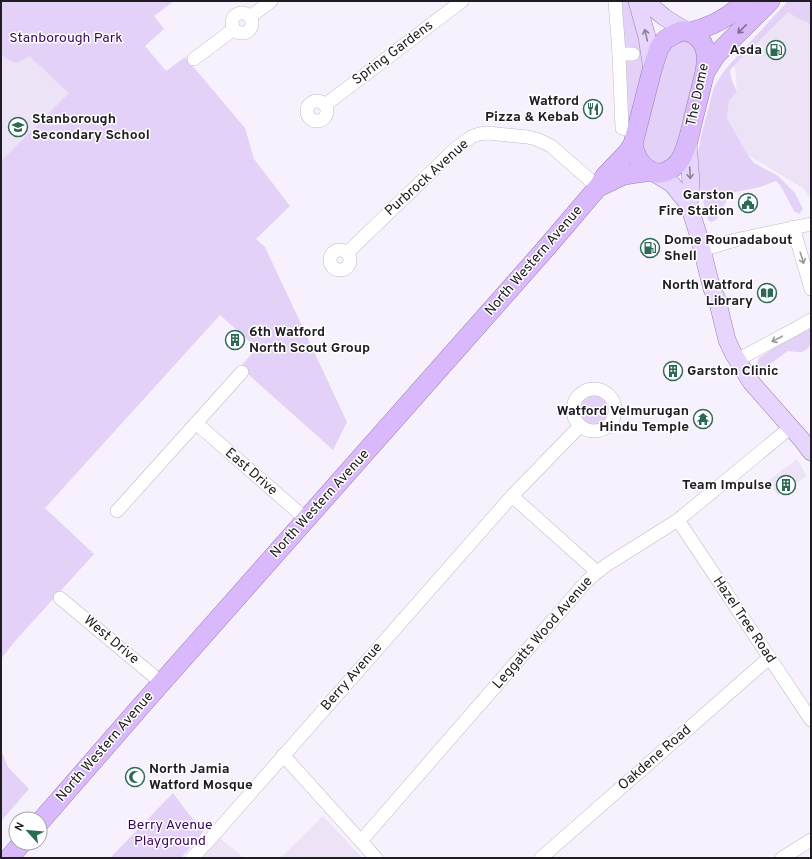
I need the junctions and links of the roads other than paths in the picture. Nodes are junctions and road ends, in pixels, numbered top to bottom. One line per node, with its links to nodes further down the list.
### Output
1 (271, 1): 11 (street)
2 (462, 1): 14 (street, Spring Gardens)
3 (615, 1): 9 (street)
4 (637, 1): 12 (main road, one-way to 4)
5 (645, 1): 8 (main road)
6 (746, 1): 8 (highway)
7 (770, 1): 13 (highway, one-way to 13)
8 (688, 31): 12 (highway); 13 (highway, The Dome)
9 (619, 54): 10 (street); 15 (street)
10 (634, 54)
11 (194, 59)
12 (652, 70): 15 (highway)
13 (705, 72): 16 (highway, The Dome)
14 (325, 105)
15 (635, 138): 17 (highway); 18 (highway, North Western Avenue)
16 (688, 142): 17 (highway, The Dome); 19 (main road, one-way to 19)
17 (653, 172): 18 (highway, North Western Avenue); 19 (main road)
18 (599, 187): 23 (street, Purbrock Avenue); 34 (highway, North Western Avenue)
19 (689, 205): 22 (main road)
20 (811, 224): 21 (street)
21 (793, 227): 22 (street); 24 (street, one-way to 24)
22 (702, 250): 26 (main road)
23 (347, 253)
24 (811, 288)
25 (811, 320): 26 (street, one-way to 26)
26 (737, 360): 30 (main road)
27 (242, 372): 28 (street)
28 (196, 424): 33 (street); 34 (street, East Drive)
29 (580, 426): 32 (street, Berry Avenue)
30 (791, 427): 31 (main road); 35 (street, Leggatts Wood Avenue)
31 (811, 452)
32 (512, 496): 36 (street); 41 (street, Berry Avenue)
33 (117, 511)
34 (306, 519): 39 (highway, North Western Avenue)
35 (678, 520): 36 (street, Leggatts Wood Avenue); 38 (street, Hazel Tree Road)
36 (597, 572): 44 (street, Leggatts Wood Avenue)
37 (60, 598): 39 (street, West Drive)
38 (769, 658): 40 (street, Hazel Tree Road); 47 (street, Oakdene Road)
39 (162, 683): 42 (highway, North Western Avenue)
40 (811, 720)
41 (283, 755): 44 (street); 45 (street, Berry Avenue)
42 (48, 813)
43 (811, 840): 48 (street)
44 (361, 841): 46 (street)
45 (192, 858)
46 (376, 858)
47 (541, 858)
48 (782, 858)

